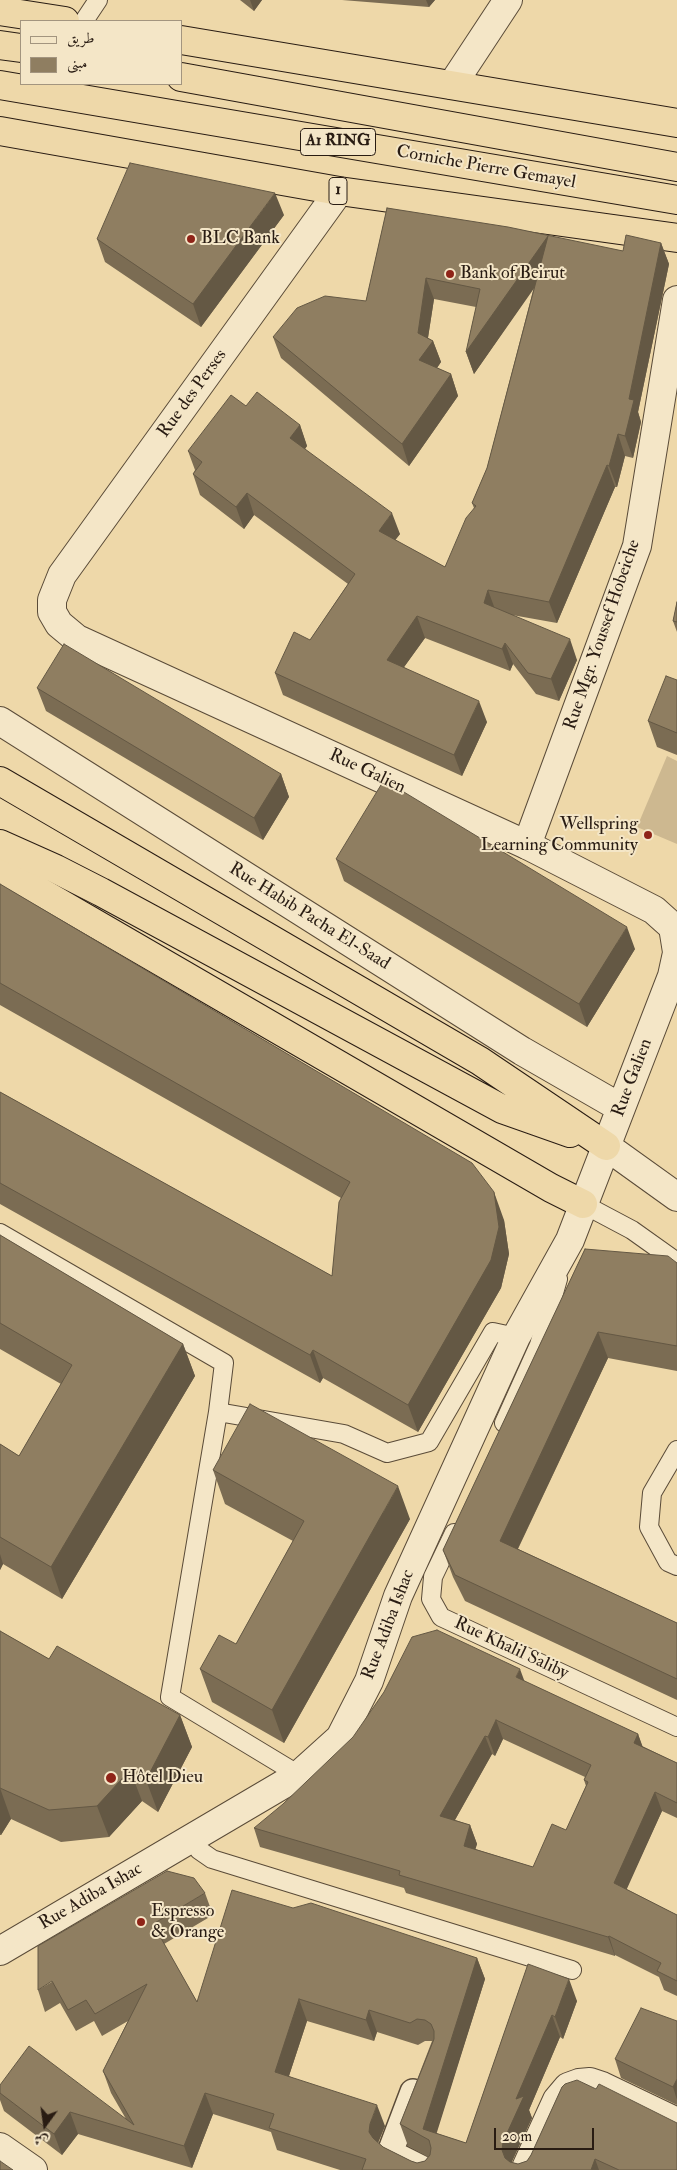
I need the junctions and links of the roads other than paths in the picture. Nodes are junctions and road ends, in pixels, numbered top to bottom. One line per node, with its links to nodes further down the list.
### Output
1 (98, 0): 5 (lane)
2 (508, 0): 11 (street)
3 (0, 10): 4 (highway)
4 (59, 20)
5 (85, 20)
6 (182, 40): 11 (highway)
7 (0, 44): 8 (highway)
8 (20, 48)
9 (182, 77): 14 (highway, Corniche Pierre Gemayel / A1 RING)
10 (0, 85): 16 (highway, Corniche Pierre Gemayel / A1 RING)
11 (452, 85): 12 (highway)
12 (677, 123)
13 (0, 131): 15 (highway, 1)
14 (677, 166)
15 (338, 191): 17 (highway, 1); 19 (street, Rue des Perses)
16 (677, 200)
17 (677, 238)
18 (677, 300): 23 (street, Rue Mgr. Youssef Hobeiche)
19 (52, 600): 23 (street, Rue Galien)
20 (0, 721): 26 (street, Rue Habib Pacha El-Saad)
21 (0, 781): 27 (highway)
22 (0, 844): 27 (highway)
23 (527, 845): 25 (street, Rue Galien)
24 (0, 871): 29 (highway)
25 (677, 952): 26 (street, Rue Galien)
26 (621, 1108): 27 (street, Rue Galien)
27 (606, 1146): 28 (street); 29 (street, Rue Adiba Ishac)
28 (677, 1197)
29 (583, 1204): 31 (street, Rue Adiba Ishac); 32 (lane)
30 (0, 1233): 34 (lane)
31 (570, 1240): 33 (street, Rue Adiba Ishac); 35 (lane)
32 (677, 1262)
33 (516, 1337): 34 (lane); 40 (street, Rue Adiba Ishac)
34 (218, 1412): 40 (lane)
35 (498, 1434)
36 (677, 1450): 38 (lane)
37 (462, 1514): 39 (lane, Rue Khalil Saliby)
38 (677, 1566)
39 (677, 1727)
40 (299, 1775): 41 (street, Rue Adiba Ishac)
41 (193, 1838): 42 (street, Rue Adiba Ishac); 43 (lane)
42 (5, 1942)
43 (572, 1970)
44 (420, 2073): 48 (street)
45 (677, 2122): 49 (street)
46 (0, 2147): 47 (street)
47 (33, 2170)
48 (425, 2170)
49 (524, 2170)

